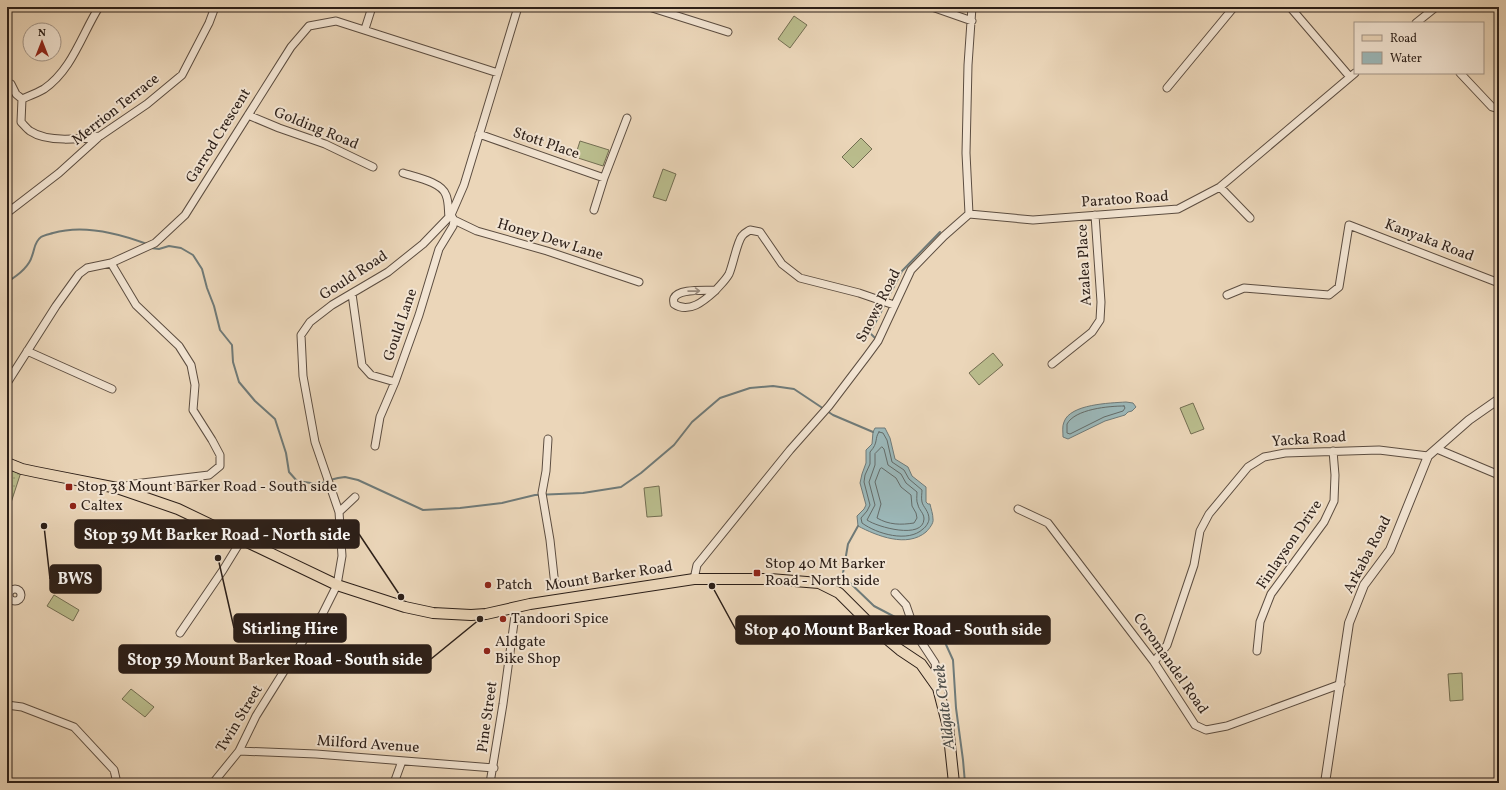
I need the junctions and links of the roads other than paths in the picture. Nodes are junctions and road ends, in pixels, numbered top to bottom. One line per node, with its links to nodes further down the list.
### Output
1 (99, 7): 20 (street)
2 (215, 7): 25 (street, Merrion Terrace)
3 (372, 7): 13 (street)
4 (518, 7): 15 (street, Gould Road)
5 (650, 7): 14 (street)
6 (932, 7): 11 (street)
7 (972, 7): 11 (street)
8 (1234, 7): 19 (street)
9 (1290, 7): 17 (street)
10 (1436, 7): 12 (street)
11 (972, 21): 32 (street)
12 (1419, 22)
13 (365, 29): 15 (street, Garrod Crescent); 22 (street, Garrod Crescent)
14 (728, 32)
15 (498, 73): 24 (street, Gould Road)
16 (1461, 74): 21 (street)
17 (1352, 75): 29 (street, Paratoo Road)
18 (11, 84): 20 (street)
19 (1167, 88)
20 (22, 99): 25 (street)
21 (1499, 109)
22 (248, 115): 26 (street, Golding Road); 36 (street, Garrod Crescent)
23 (627, 118): 28 (street)
24 (478, 134): 28 (street, Stott Place); 34 (street, Gould Road)
25 (100, 136): 31 (street, Merrion Terrace)
26 (373, 167)
27 (403, 173): 34 (street)
28 (604, 178): 30 (street)
29 (1220, 187): 33 (street, Paratoo Road); 35 (street)
30 (594, 210)
31 (7, 213)
32 (969, 214): 33 (street, Paratoo Road); 42 (street, Snows Road)
33 (1095, 215): 44 (street, Azalea Place)
34 (451, 218): 37 (street, Honey Dew Lane); 40 (street, Gould Road); 45 (street, Gould Lane)
35 (1250, 218)
36 (111, 263): 43 (street, Garrod Crescent); 56 (street)
37 (639, 282)
38 (1499, 283): 41 (street, Kanyaka Road)
39 (715, 290): 39 (street, one-way to 39); 42 (street)
40 (352, 294): 45 (street); 59 (street, Gould Road)
41 (1227, 295)
42 (894, 305): 61 (street, Snows Road)
43 (27, 351): 46 (street, Garrod Crescent); 47 (street)
44 (1052, 364)
45 (395, 382): 50 (street, Gould Lane)
46 (7, 383)
47 (112, 389)
48 (1499, 399): 51 (street)
49 (548, 439): 63 (street)
50 (375, 446)
51 (1438, 449): 53 (street); 55 (street)
52 (1333, 451): 53 (street, Yacka Road); 67 (street, Finlayson Drive); 68 (street, Yacka Road)
53 (1428, 456): 69 (street, Arkaba Road)
54 (7, 463): 56 (main road, Mount Barker Road)
55 (1499, 474)
56 (117, 488): 60 (main road, Mount Barker Road)
57 (355, 497): 59 (street)
58 (1018, 509): 68 (street, Coromandel Road)
59 (339, 512): 62 (street, Gould Road)
60 (242, 539): 62 (main road, Mount Barker Road); 66 (street)
61 (694, 579): 65 (main road, Mount Barker Road); 70 (main road, Mount Barker Road)
62 (337, 585): 65 (main road, Mount Barker Road); 72 (street, Twin Street)
63 (555, 586)
64 (895, 593): 70 (street)
65 (516, 608): 74 (street, Pine Street)
66 (180, 633)
67 (1257, 652)
68 (1154, 662): 69 (street, Coromandel Road)
69 (1341, 684): 80 (street, Arkaba Road)
70 (938, 688): 79 (main road, Mount Barker Road)
71 (7, 705): 75 (street)
72 (239, 751): 73 (street, Milford Avenue); 76 (street, Twin Street)
73 (402, 761): 74 (street, Milford Avenue); 77 (street)
74 (494, 768): 78 (street, Pine Street)
75 (117, 783)
76 (213, 783)
77 (394, 783)
78 (490, 783)
79 (954, 783)
80 (1325, 783)

